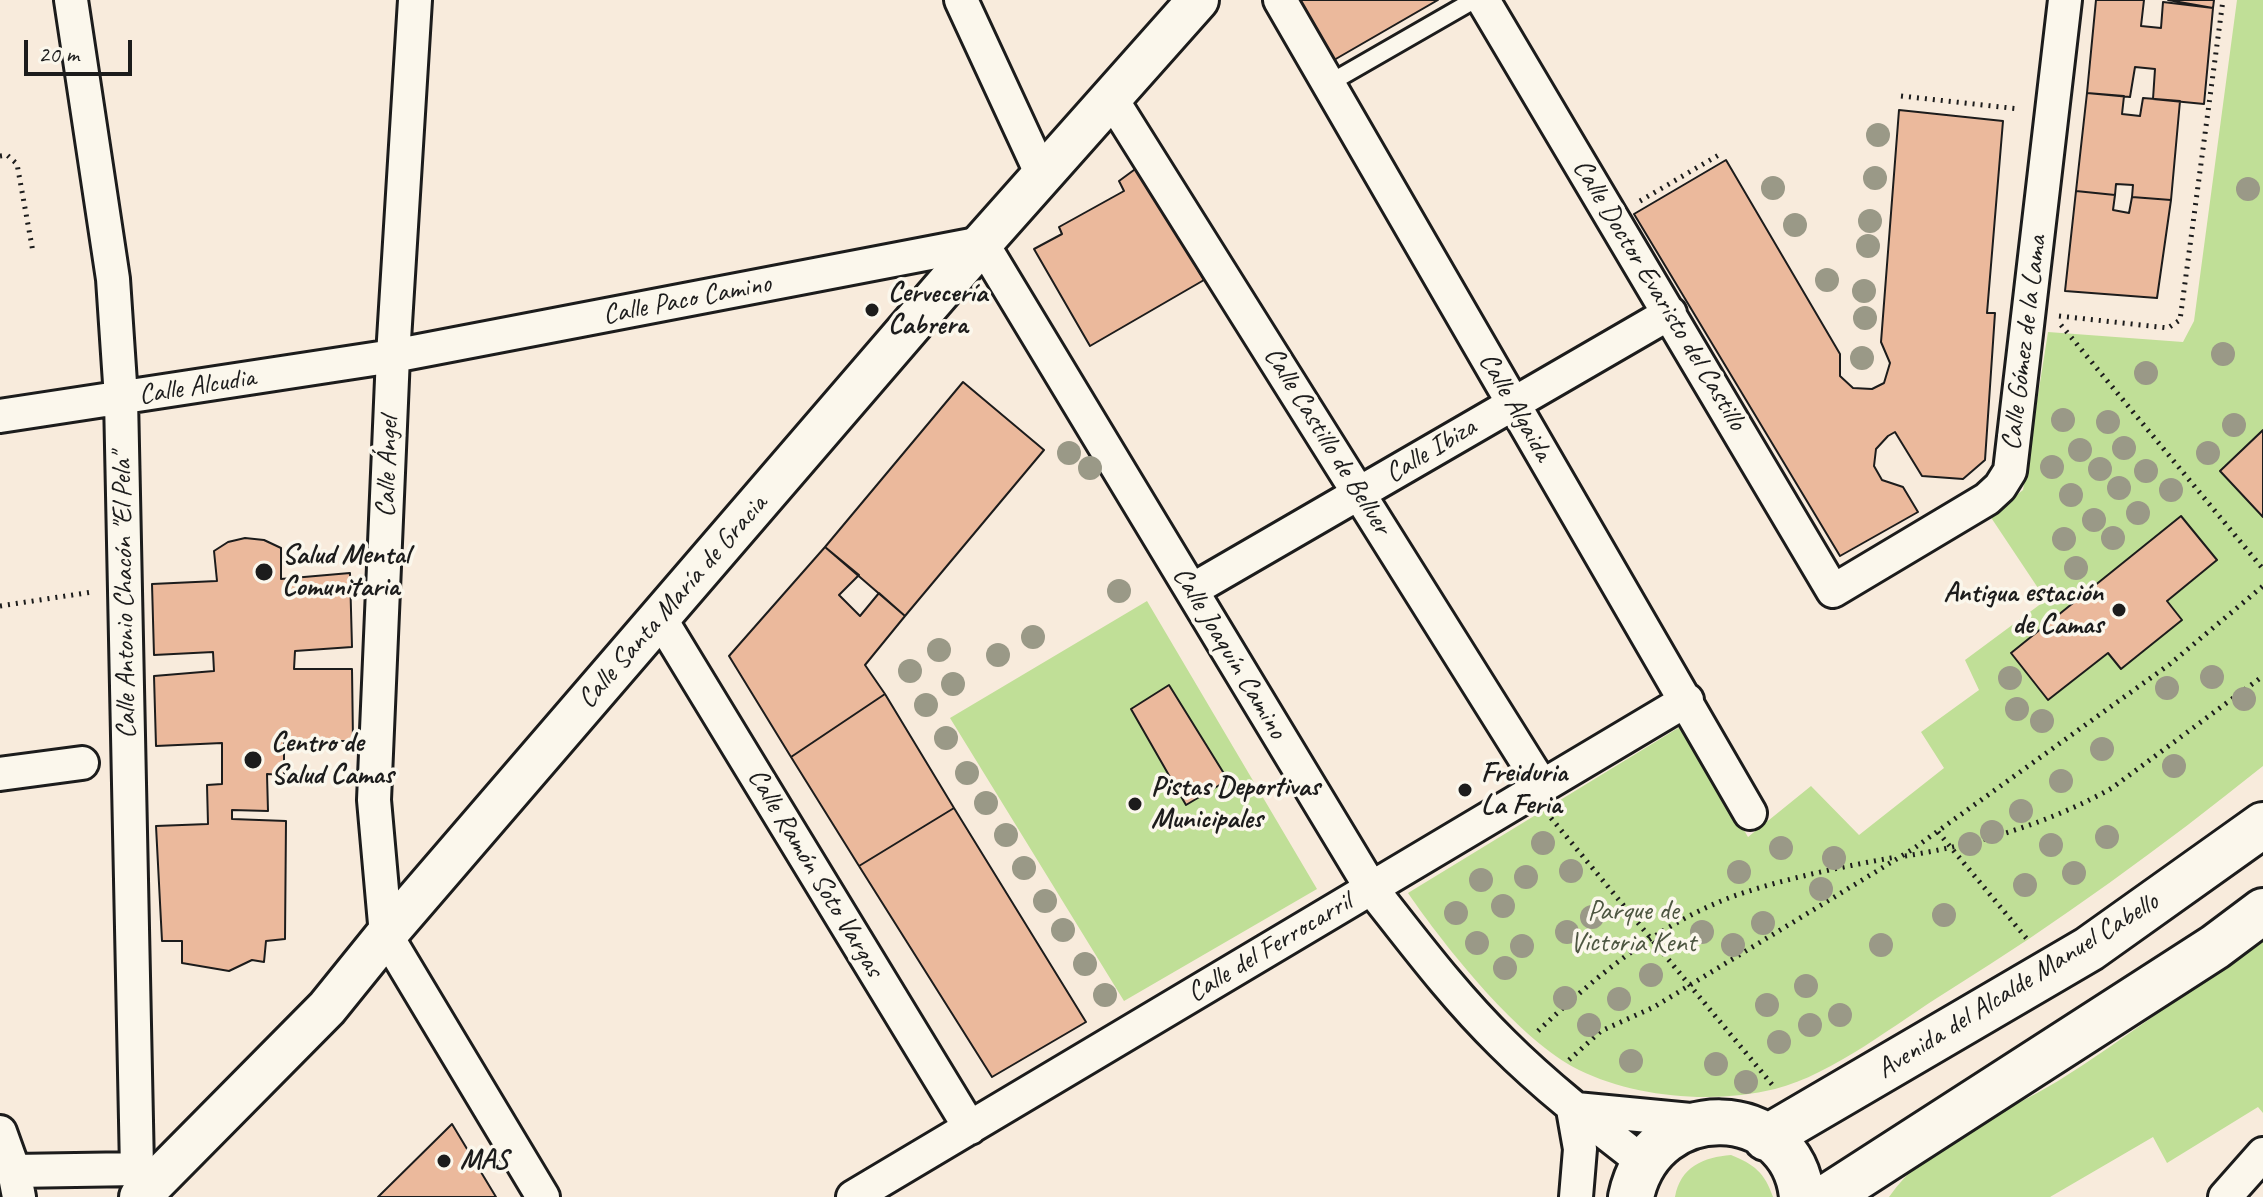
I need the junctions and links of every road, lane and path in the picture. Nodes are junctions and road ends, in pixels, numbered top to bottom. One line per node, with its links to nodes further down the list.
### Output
1 (71, 0): 22 (street, Calle Antonio Chacón "El Pela")
2 (417, 0): 21 (street, Calle Ángel)
3 (961, 0): 16 (street)
4 (1198, 0): 12 (street, Calle Santa María de Gracia)
5 (1280, 0): 10 (street, Calle Algaida)
6 (1474, 0): 10 (lane)
7 (1483, 0): 17 (street, Calle Doctor Evaristo del Castillo)
8 (2065, 0): 13 (street, Calle Gómez de la Lama)
9 (2223, 0): 26 (path)
10 (1328, 84): 23 (street, Calle Algaida)
11 (1901, 96): 13 (path)
12 (1111, 98): 16 (street, Calle Santa María de Gracia); 25 (street, Calle Castillo de Bellver)
13 (2051, 112): 30 (street, Calle Gómez de la Lama)
14 (1722, 153): 17 (path)
15 (0, 156): 19 (path)
16 (1042, 175): 18 (street, Calle Santa María de Gracia)
17 (1614, 217): 20 (street, Calle Doctor Evaristo del Castillo)
18 (982, 243): 21 (street, Calle Paco Camino); 29 (street, Calle Joaquín Camino); 32 (street, Calle Santa María de Gracia)
19 (33, 252)
20 (1670, 313): 23 (street, Calle Ibiza); 30 (street, Calle Doctor Evaristo del Castillo)
21 (393, 356): 22 (street, Calle Alcudia); 45 (street, Calle Ángel)
22 (121, 398): 24 (street, Calle Alcudia); 28 (street, Calle Antonio Chacón "El Pela")
23 (1512, 403): 25 (street, Calle Ibiza); 34 (street, Calle Algaida)
24 (0, 416)
25 (1360, 494): 29 (street, Calle Ibiza); 37 (street, Calle Castillo de Bellver)
26 (2263, 569)
27 (2263, 586): 40 (path)
28 (125, 587): 31 (path); 60 (street, Calle Antonio Chacón "El Pela")
29 (1192, 590): 43 (street, Calle Joaquín Camino)
30 (1833, 591)
31 (0, 606)
32 (660, 618): 45 (street, Calle Santa María de Gracia); 54 (street, Calle Ramón Soto Vargas)
33 (2263, 676): 41 (path)
34 (1687, 700): 37 (street, Calle del Ferrocarril); 38 (street, Calle Algaida)
35 (82, 763): 36 (street)
36 (0, 774)
37 (1536, 789): 43 (street, Calle del Ferrocarril); 46 (path)
38 (1750, 813)
39 (2263, 825): 47 (main road, Avenida del Alcalde Manuel Cabello)
40 (1938, 832): 41 (path); 42 (path)
41 (1952, 849): 42 (path); 47 (path)
42 (1902, 856): 46 (path); 48 (path)
43 (1371, 888): 49 (street, Calle Joaquín Camino); 54 (street, Calle del Ferrocarril)
44 (2263, 911): 58 (main road)
45 (386, 935): 60 (street, Calle Santa María de Gracia); 61 (street)
46 (1650, 939): 48 (path); 49 (path)
47 (2052, 971): 53 (main road, Avenida del Alcalde Manuel Cabello)
48 (1689, 986): 50 (path); 53 (path)
49 (1515, 1055): 50 (street, Calle Joaquín Camino)
50 (1546, 1084): 51 (street, Calle Joaquín Camino)
51 (1573, 1109): 52 (street); 57 (street, Calle Joaquín Camino); 63 (street)
52 (1711, 1121): 53 (main road); 57 (main road)
53 (1784, 1127): 64 (main road)
54 (970, 1128): 62 (street, Calle del Ferrocarril)
55 (0, 1132): 59 (street)
56 (2263, 1154): 66 (street)
57 (1637, 1179)
58 (1878, 1180): 65 (main road)
59 (16, 1184): 60 (street)
60 (140, 1187)
61 (543, 1197)
62 (853, 1197)
63 (1576, 1197)
64 (1802, 1197)
65 (1827, 1197)
66 (2225, 1197)

